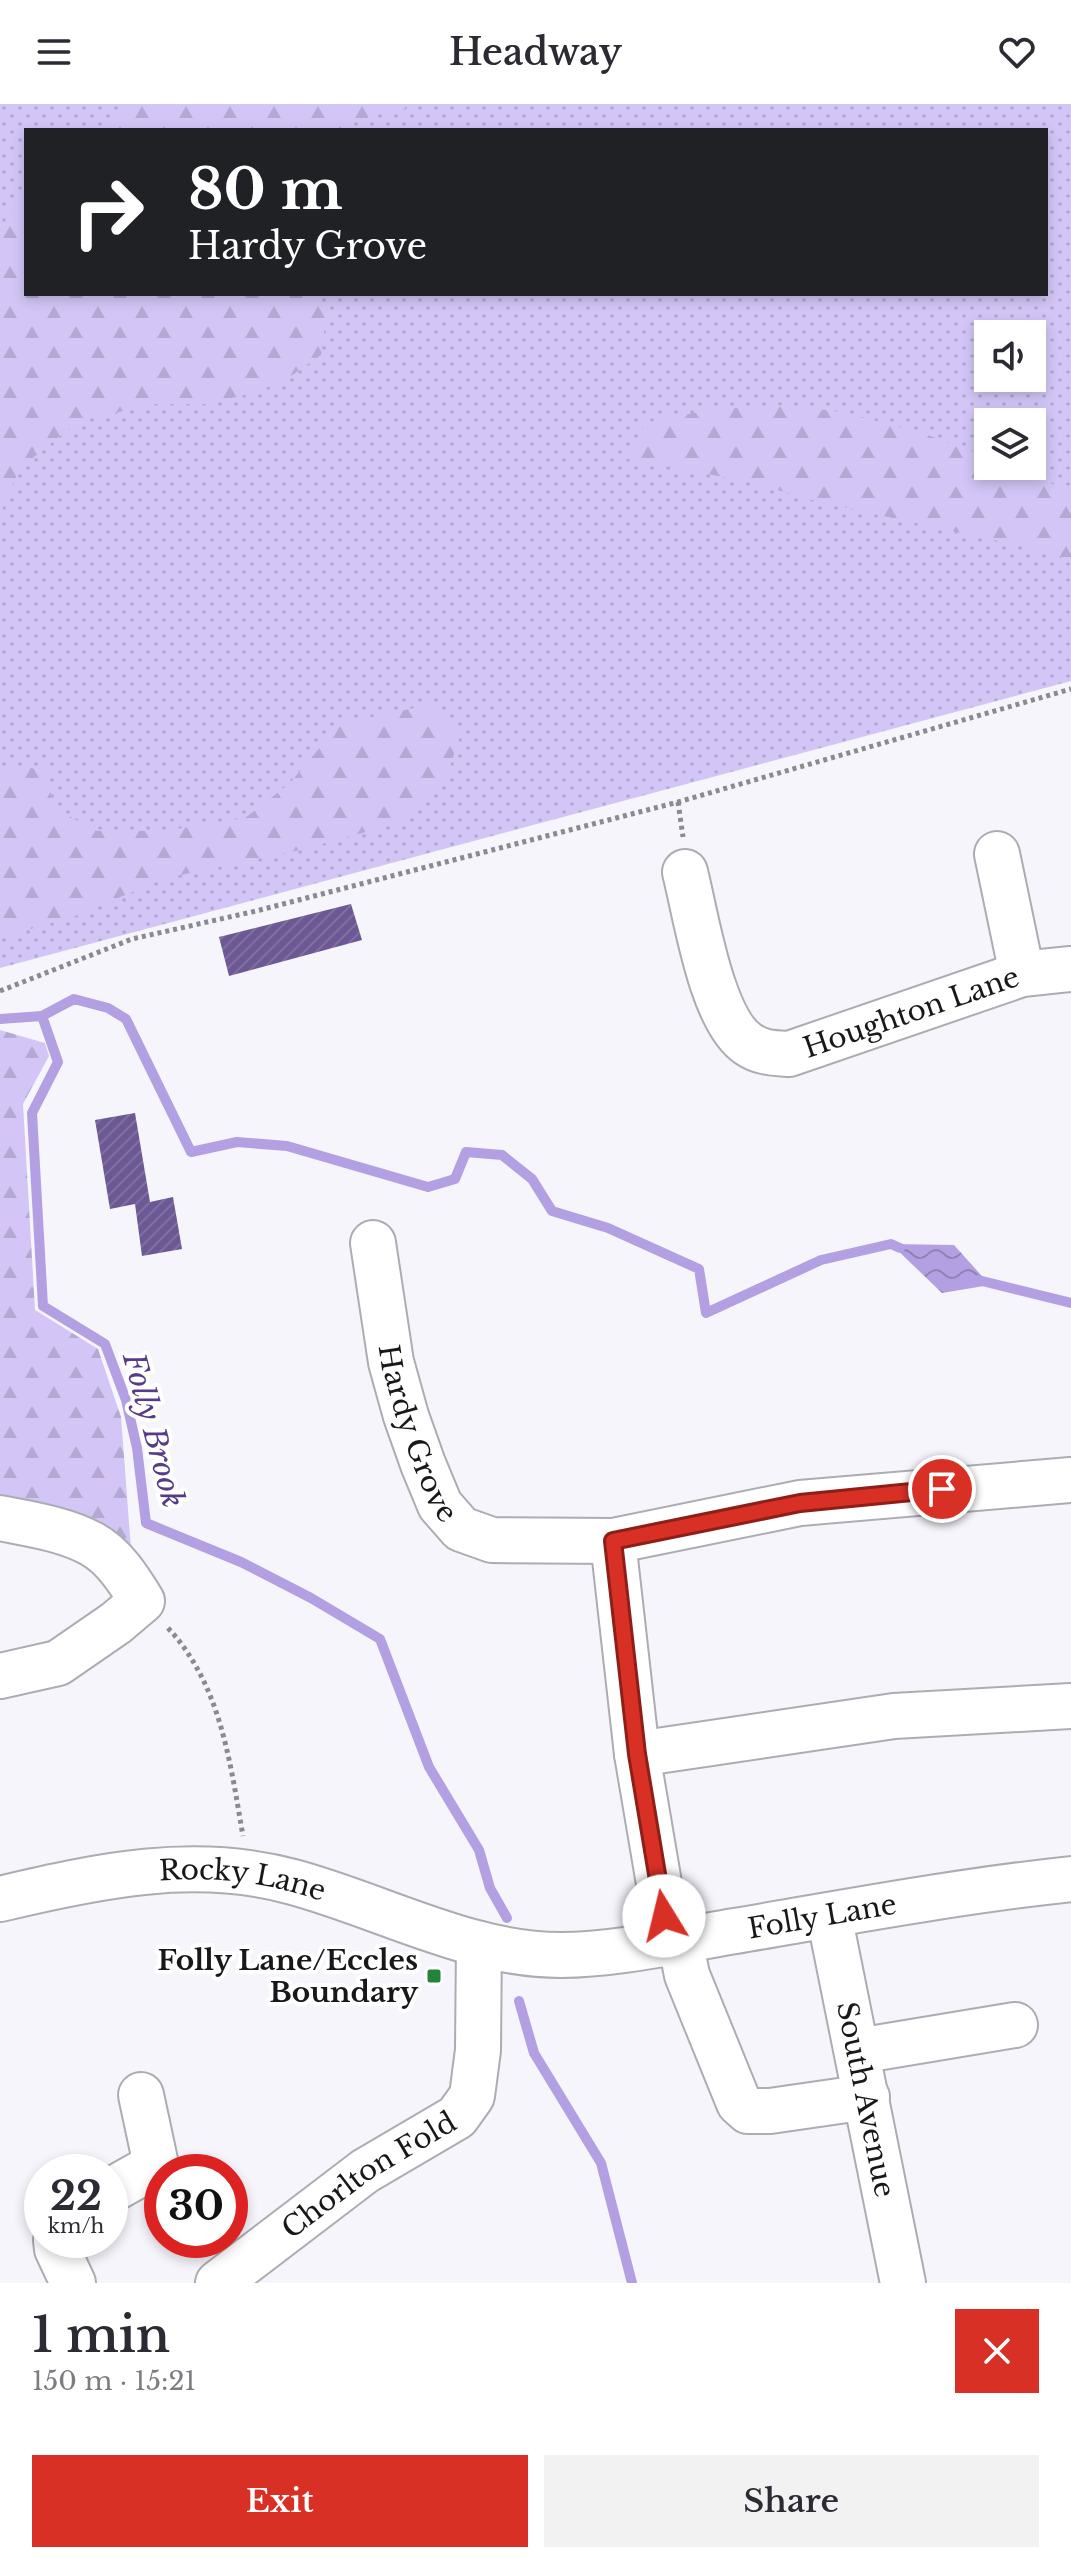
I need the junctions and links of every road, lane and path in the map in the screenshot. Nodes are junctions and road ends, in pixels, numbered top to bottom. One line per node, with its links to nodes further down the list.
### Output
1 (1071, 689): 6 (path)
2 (997, 854): 5 (street)
3 (685, 872): 5 (street, Houghton Lane)
4 (1071, 969): 5 (street, Houghton Lane)
5 (1022, 974)
6 (0, 991)
7 (373, 1243): 10 (street, Hardy Grove)
8 (1071, 1480): 10 (street, Hardy Grove)
9 (0, 1518): 11 (street)
10 (613, 1541): 14 (street)
11 (142, 1601): 12 (street); 15 (path)
12 (0, 1676)
13 (1071, 1706): 14 (street)
14 (637, 1754): 19 (street)
15 (247, 1873): 17 (street, Rocky Lane); 20 (street, Rocky Lane)
16 (1071, 1879): 18 (street, Folly Lane)
17 (0, 1899)
18 (829, 1915): 19 (street, Folly Lane); 22 (street, South Avenue)
19 (674, 1941): 20 (street, Folly Lane); 24 (street)
20 (479, 1944): 28 (street, Chorlton Fold)
21 (1015, 2025): 22 (street)
22 (858, 2051): 24 (street, South Avenue)
23 (141, 2095): 25 (street)
24 (867, 2097): 29 (street, South Avenue)
25 (154, 2154)
26 (61, 2258): 27 (street)
27 (73, 2283)
28 (218, 2283)
29 (903, 2283)

